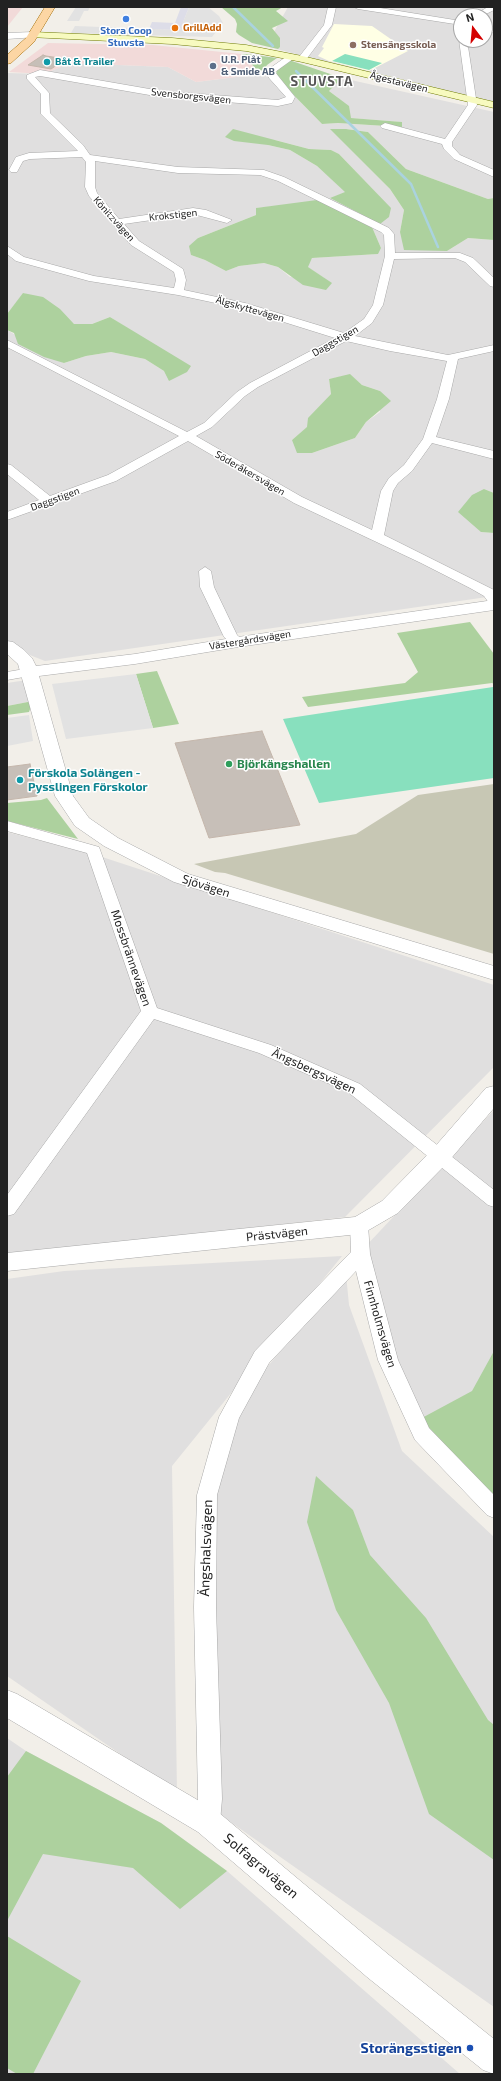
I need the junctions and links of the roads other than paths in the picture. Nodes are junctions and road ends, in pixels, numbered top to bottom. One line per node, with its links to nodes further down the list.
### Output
1 (50, 7): 6 (main road)
2 (332, 7): 10 (street)
3 (358, 7): 5 (street)
4 (26, 22): 7 (main road)
5 (453, 22)
6 (31, 38): 7 (street); 9 (main road, Ågestavägen); 11 (main road)
7 (10, 40)
8 (464, 48): 12 (street)
9 (290, 57): 10 (main road, Ågestavägen); 16 (street, Svensborgsvägen)
10 (302, 59): 12 (main road, Ågestavägen)
11 (7, 61)
12 (471, 100): 13 (main road, Ågestavägen); 15 (street)
13 (494, 105)
14 (385, 126): 15 (street)
15 (447, 142): 18 (street)
16 (87, 156): 17 (street, Daggstigen); 20 (street, Könitzvägen); 22 (street, Daggstigen)
17 (14, 170)
18 (494, 174)
19 (227, 220): 20 (street, Krokstigen)
20 (117, 222): 24 (street, Könitzvägen)
21 (7, 249): 24 (street, Älgskyttevägen)
22 (390, 256): 23 (street); 25 (street, Daggstigen)
23 (494, 284)
24 (178, 292): 25 (street, Älgskyttevägen)
25 (344, 337): 28 (street, Älgskyttevägen); 29 (street, Daggstigen)
26 (7, 343): 29 (street, Söderåkersvägen)
27 (494, 348): 28 (street, Älgskyttevägen)
28 (453, 358): 30 (street)
29 (189, 437): 33 (street, Daggstigen); 35 (street, Söderåkersvägen)
30 (429, 439): 31 (street); 35 (street)
31 (494, 455)
32 (7, 468): 33 (street)
33 (48, 501): 34 (street, Daggstigen)
34 (7, 516)
35 (377, 537): 37 (street, Söderåkersvägen)
36 (205, 571): 39 (street)
37 (494, 600)
38 (494, 605): 39 (street, Västergårdsvägen)
39 (238, 642): 41 (street, Västergårdsvägen)
40 (7, 646): 41 (street, Sjövägen)
41 (30, 672): 42 (street, Västergårdsvägen); 44 (street, Sjövägen)
42 (7, 676)
43 (7, 826): 45 (street, Mossbrännevägen)
44 (494, 973)
45 (150, 1012): 47 (street, Ängsbergsvägen); 49 (street, Mossbrännevägen)
46 (494, 1094): 47 (street, Prästvägen)
47 (440, 1156): 48 (street, Ängsbergsvägen); 50 (street, Prästvägen)
48 (494, 1200)
49 (7, 1210)
50 (359, 1225): 51 (street, Finnholmsvägen); 52 (street, Prästvägen)
51 (361, 1254): 53 (street, Finnholmsvägen); 55 (street, Ängshalsvägen)
52 (7, 1262)
53 (494, 1509)
54 (7, 1703): 55 (street, Solfagravägen)
55 (208, 1822): 56 (street, Solfagravägen)
56 (494, 2059)

